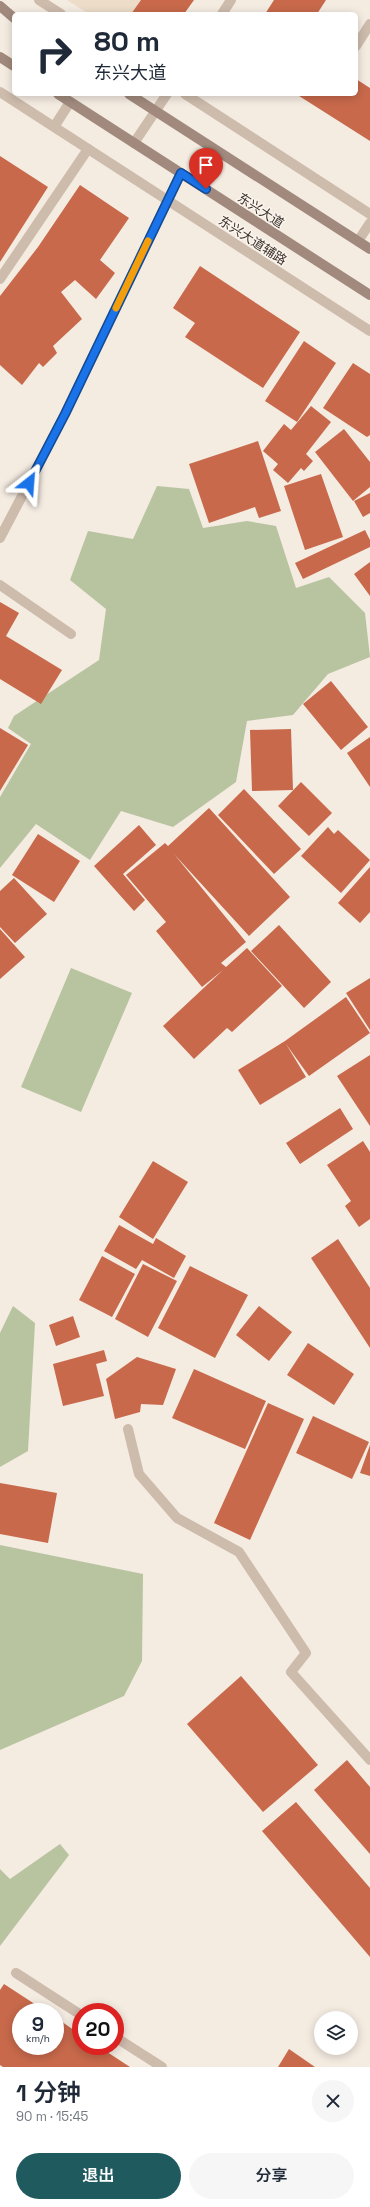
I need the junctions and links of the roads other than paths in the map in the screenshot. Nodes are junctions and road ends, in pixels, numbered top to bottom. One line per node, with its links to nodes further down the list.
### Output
1 (39, 0): 4 (street)
2 (231, 0): 5 (street)
3 (0, 6): 6 (main road)
4 (58, 12)
5 (223, 12)
6 (12, 16)
7 (370, 24): 8 (street)
8 (358, 43)
9 (0, 57): 10 (main road)
10 (12, 65)
11 (0, 92): 18 (street, 东兴大道辅路)
12 (61, 96): 16 (main road, 东兴大道)
13 (133, 96): 17 (main road, 东兴大道)
14 (166, 96): 17 (street)
15 (187, 96): 23 (street)
16 (70, 102): 18 (street); 19 (main road, 东兴大道)
17 (156, 111): 19 (street); 25 (main road, 东兴大道)
18 (54, 127): 20 (street, 东兴大道辅路)
19 (134, 143): 21 (main road, 东兴大道)
20 (88, 149): 22 (street, 东兴大道辅路); 27 (street)
21 (181, 173): 22 (street); 28 (main road, 东兴大道)
22 (168, 200): 29 (street, 东兴大道辅路); 30 (street)
23 (370, 214)
24 (370, 223): 25 (street)
25 (358, 242): 26 (main road, 东兴大道)
26 (370, 249)
27 (0, 279)
28 (370, 295)
29 (370, 331)
30 (0, 538)
31 (0, 585): 32 (street)
32 (71, 634)
33 (128, 1429): 34 (street)
34 (370, 1760)
35 (16, 1972): 36 (street)
36 (72, 2009)
37 (124, 2043): 38 (street)
38 (162, 2067)

